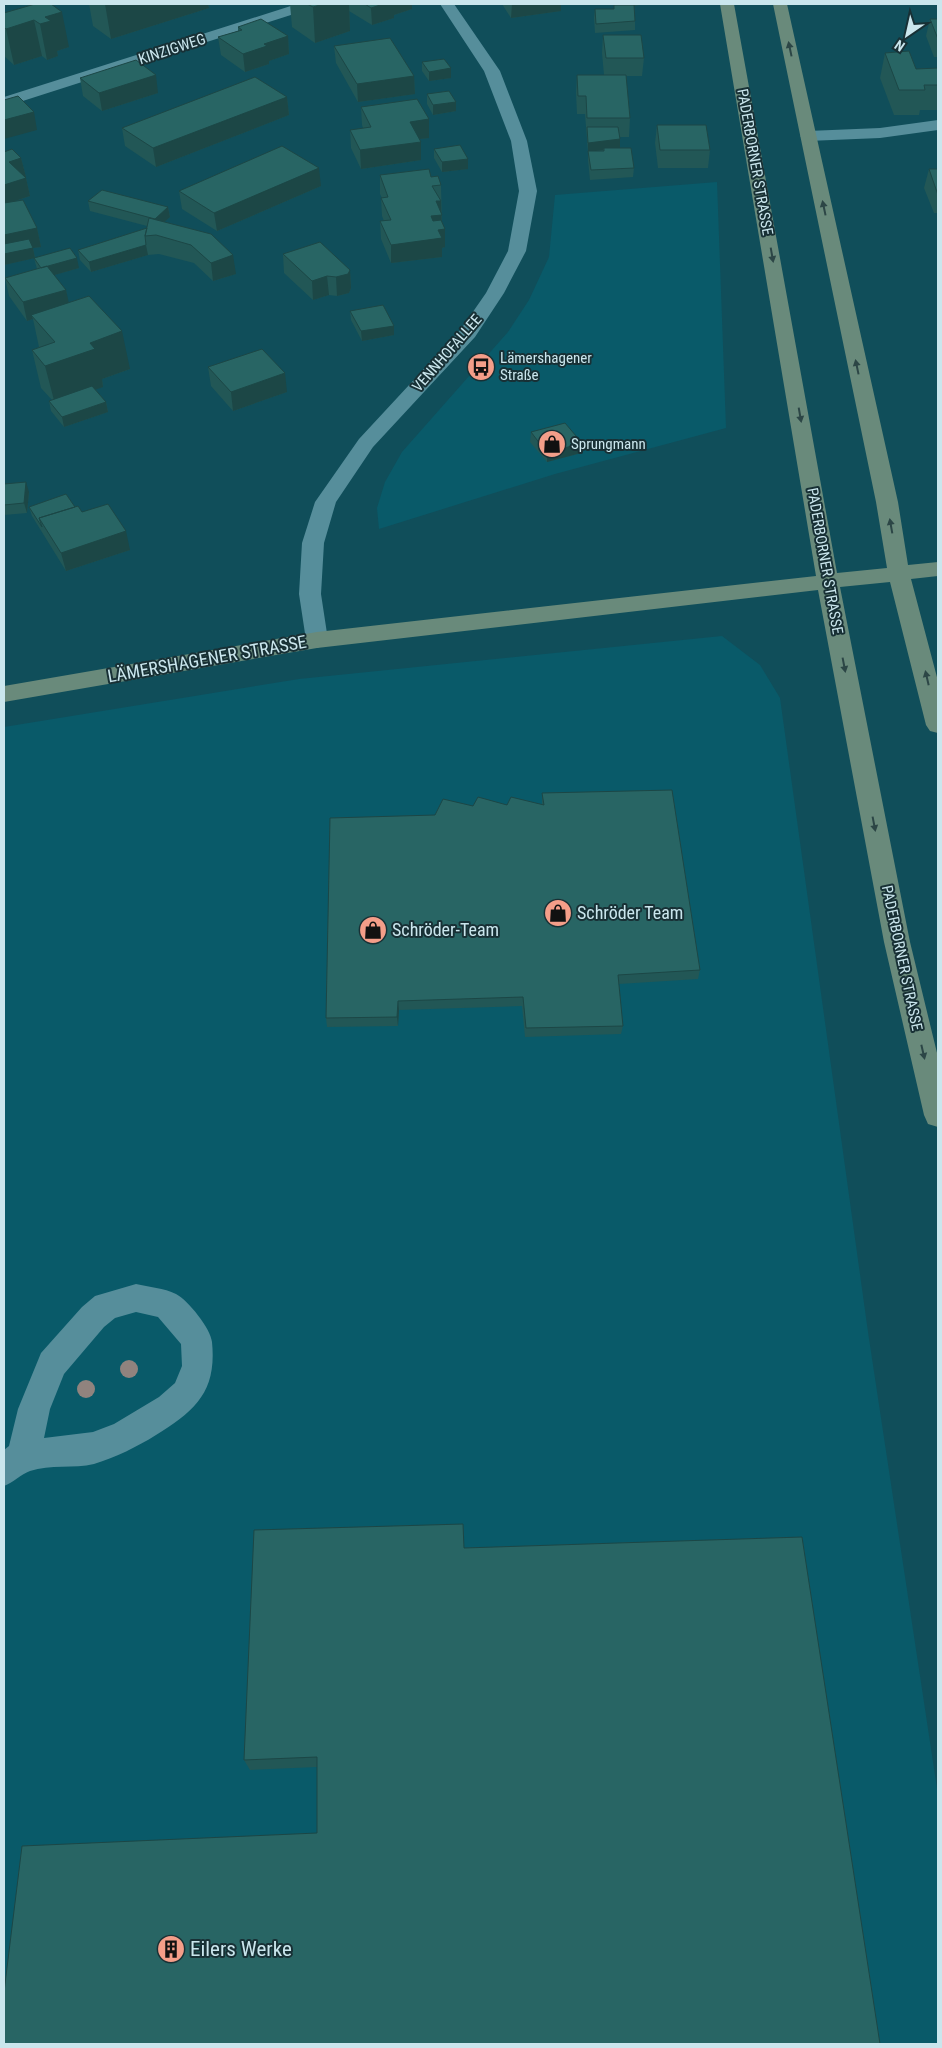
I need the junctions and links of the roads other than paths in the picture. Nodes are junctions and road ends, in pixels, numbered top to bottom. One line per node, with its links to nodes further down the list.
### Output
1 (311, 4): 5 (street, KINZIGWEG)
2 (447, 4): 11 (street, VENNHOFALLEE)
3 (727, 4): 10 (main road, PADERBORNER STRASSE, one-way to 10)
4 (780, 4): 7 (main road, one-way to 4)
5 (4, 102)
6 (938, 125): 7 (lane)
7 (808, 136): 9 (main road, one-way to 7)
8 (938, 569): 9 (main road, LÄMERSHAGENER STRASSE)
9 (899, 574): 10 (main road, LÄMERSHAGENER STRASSE); 13 (main road, one-way to 9)
10 (828, 582): 11 (main road, LÄMERSHAGENER STRASSE); 14 (main road, PADERBORNER STRASSE, one-way to 14)
11 (317, 640): 12 (main road, LÄMERSHAGENER STRASSE)
12 (4, 694)
13 (938, 725)
14 (938, 1115)
15 (13, 1463): 15 (street)

